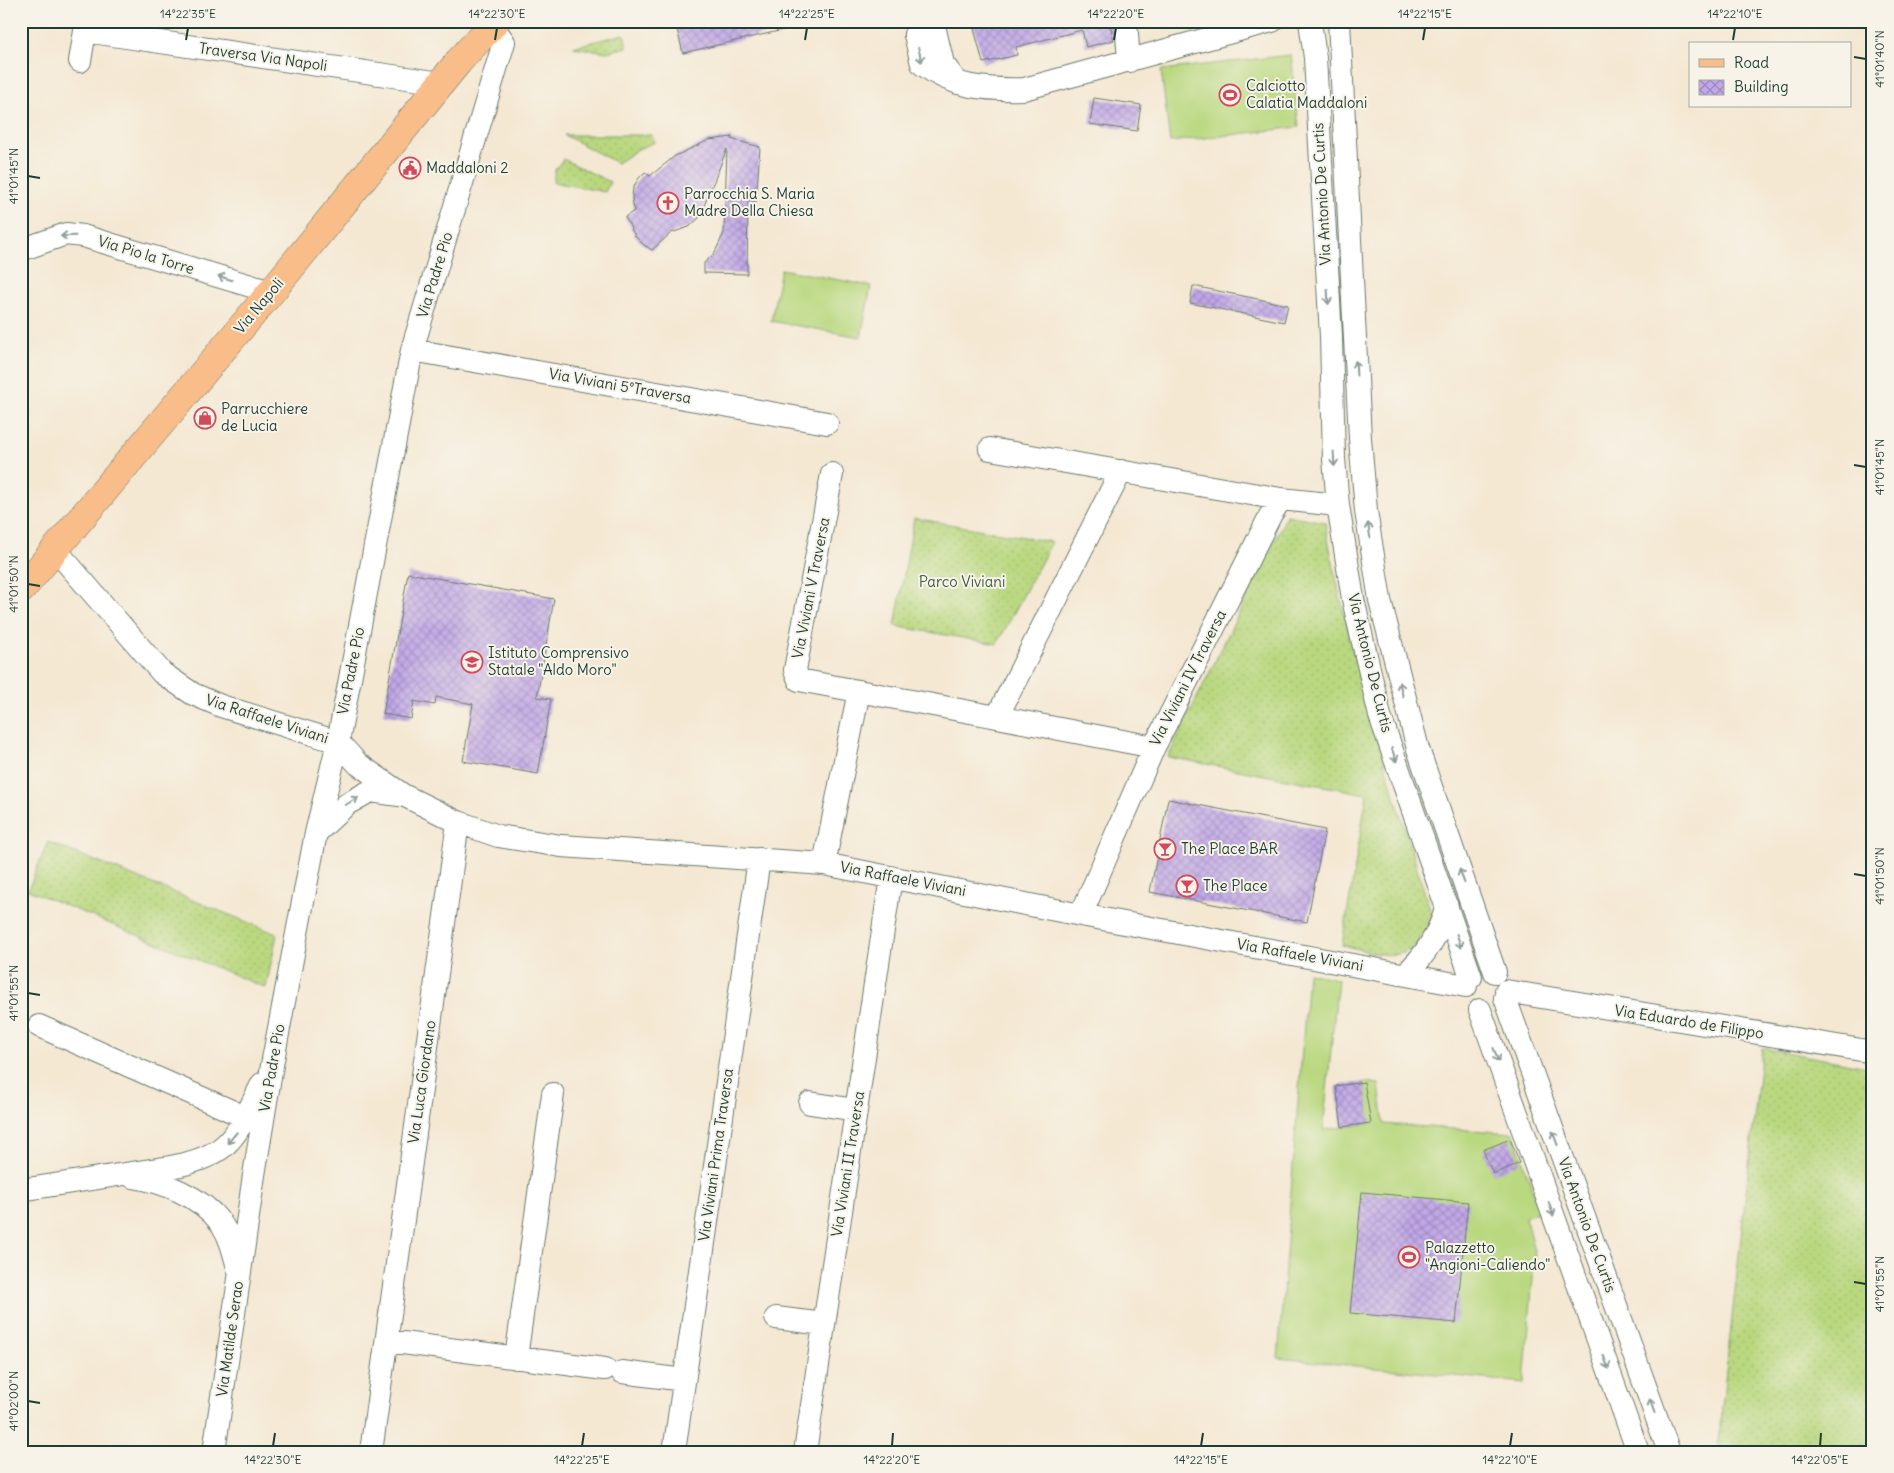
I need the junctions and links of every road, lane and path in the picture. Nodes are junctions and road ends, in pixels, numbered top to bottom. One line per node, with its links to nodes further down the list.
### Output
1 (1126, 21): 8 (street)
2 (1272, 21): 8 (street)
3 (1310, 21): 15 (street, Via Antonio De Curtis, one-way to 15)
4 (1339, 21): 14 (street, Via Antonio De Curtis)
5 (494, 23): 7 (main road, Via Napoli); 9 (street, Via Padre Pio)
6 (80, 61): 10 (street, Traversa Via Napoli)
7 (459, 61): 9 (street); 10 (main road, Via Napoli)
8 (1129, 61): 11 (street)
9 (494, 75): 16 (street, Via Padre Pio)
10 (441, 83): 13 (main road, Via Napoli)
11 (958, 83)
12 (21, 250): 13 (street, Via Pio la Torre, one-way to 12)
13 (271, 292): 23 (main road, Via Napoli)
14 (1355, 335): 15 (street); 39 (street, Via Antonio De Curtis, one-way to 14)
15 (1331, 336): 22 (street, Via Antonio De Curtis, one-way to 22)
16 (412, 350): 17 (street, Via Viviani 5°Traversa); 27 (street, Via Padre Pio)
17 (827, 423)
18 (990, 449): 19 (street)
19 (1121, 471): 21 (street); 26 (street)
20 (832, 474): 25 (street, Via Viviani V Traversa)
21 (1281, 499): 22 (street); 28 (street, Via Viviani IV Traversa)
22 (1338, 505): 35 (street, Via Antonio De Curtis, one-way to 35)
23 (55, 549): 24 (main road, Via Napoli); 27 (street, Via Raffaele Viviani)
24 (21, 590)
25 (859, 691): 26 (street, Via Viviani V Traversa); 33 (street)
26 (997, 718): 28 (street, Via Viviani V Traversa)
27 (338, 742): 29 (street, Via Raffaele Viviani); 31 (street, Via Padre Pio)
28 (1154, 747): 36 (street, Via Viviani IV Traversa)
29 (403, 795): 30 (street, Via Raffaele Viviani); 31 (street, Via Raffaele Viviani, one-way to 29)
30 (458, 822): 32 (street, Via Raffaele Viviani); 53 (street, Via Luca Giordano)
31 (316, 833): 43 (street, Via Padre Pio)
32 (759, 859): 33 (street, Via Raffaele Viviani); 55 (street, Via Viviani Prima Traversa)
33 (824, 864): 34 (street, Via Raffaele Viviani)
34 (891, 877): 36 (street, Via Raffaele Viviani); 46 (street, Via Viviani II Traversa)
35 (1446, 906): 37 (street); 38 (street, Via Antonio De Curtis, one-way to 38)
36 (1081, 915): 37 (street, Via Raffaele Viviani)
37 (1405, 974): 38 (street, Via Raffaele Viviani)
38 (1468, 981): 39 (street); 40 (street, Via Antonio De Curtis)
39 (1502, 987): 40 (street); 42 (street, Via Eduardo de Filippo); 61 (street, Via Antonio De Curtis, one-way to 39)
40 (1480, 1010): 60 (street, Via Antonio De Curtis, one-way to 60)
41 (39, 1026): 47 (street)
42 (1873, 1052)
43 (272, 1065): 47 (street, Via Matilde Serao); 50 (street, Via Padre Pio)
44 (554, 1094): 54 (street)
45 (810, 1103): 46 (street)
46 (856, 1110): 52 (street, Via Viviani II Traversa)
47 (245, 1117): 48 (street, Via Matilde Serao, one-way to 48)
48 (121, 1176): 49 (street, Via Matilde Serao); 50 (street, Via Matilde Serao)
49 (21, 1190)
50 (240, 1274): 56 (street, Via Matilde Serao)
51 (776, 1318): 52 (street)
52 (824, 1324): 59 (street, Via Viviani II Traversa)
53 (387, 1341): 54 (street); 57 (street, Via Luca Giordano)
54 (516, 1358): 55 (street)
55 (684, 1380): 58 (street, Via Viviani Prima Traversa)
56 (214, 1452)
57 (371, 1452)
58 (674, 1452)
59 (805, 1452)
60 (1638, 1452)
61 (1669, 1452)

